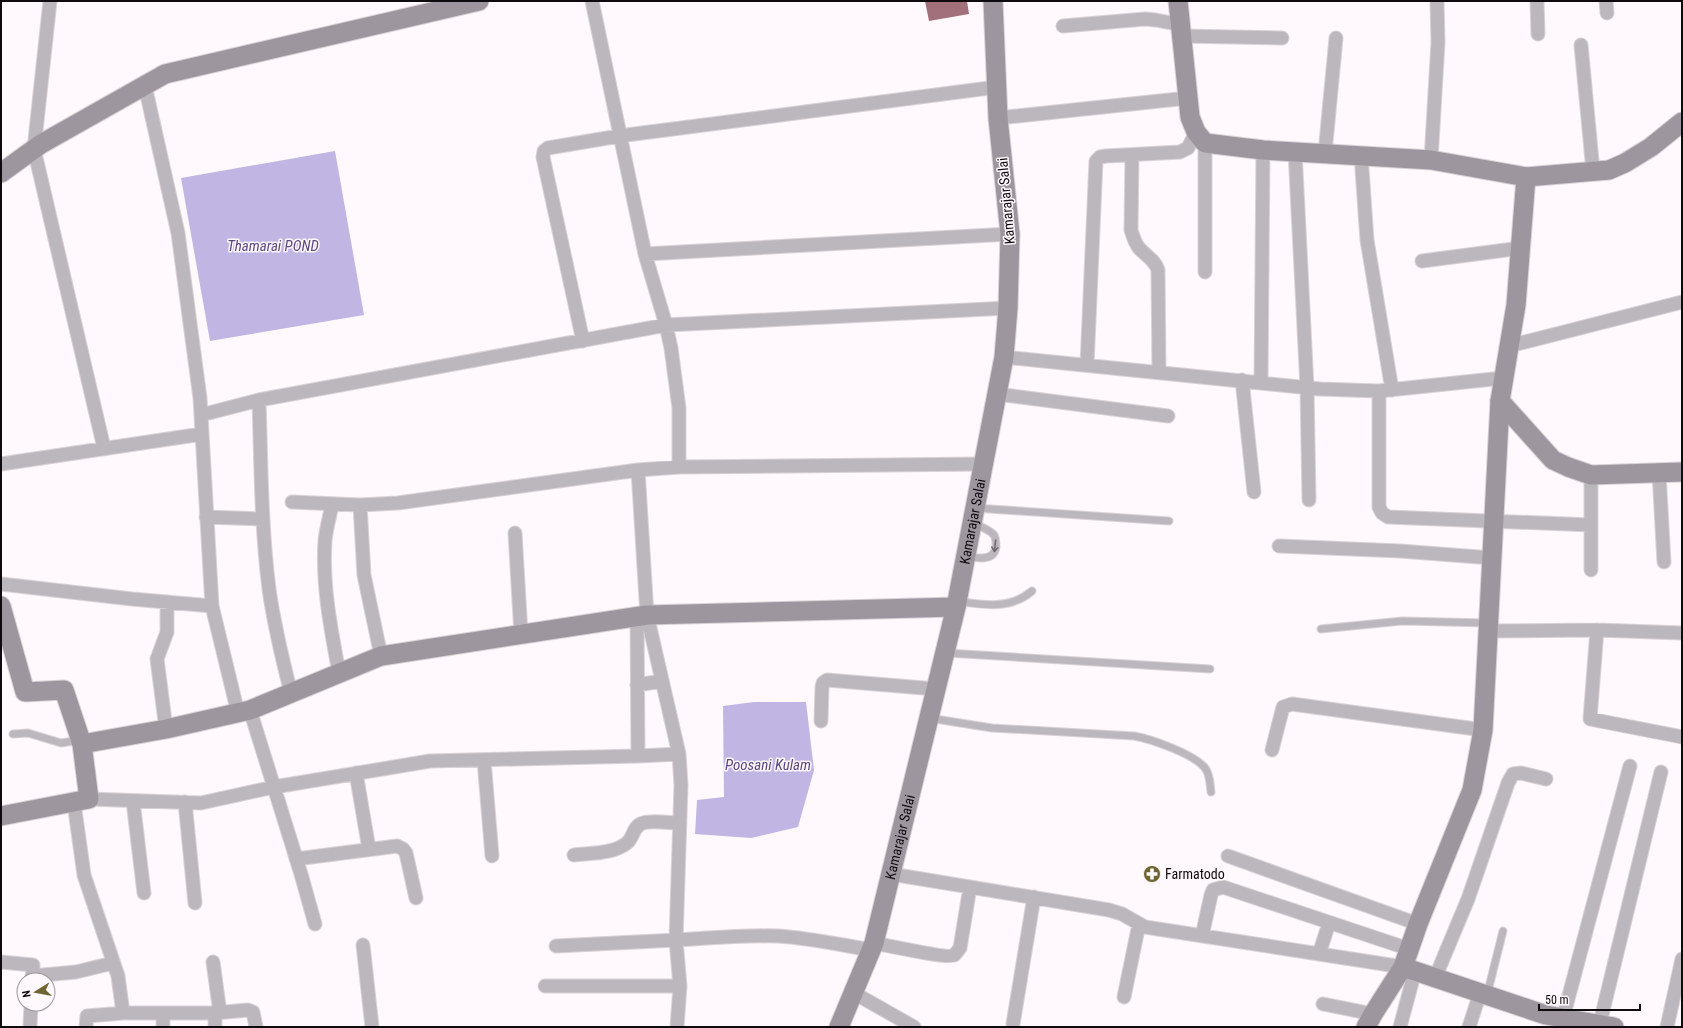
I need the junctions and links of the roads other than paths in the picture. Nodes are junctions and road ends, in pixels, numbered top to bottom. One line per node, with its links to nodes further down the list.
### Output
1 (50, 1): 22 (street)
2 (479, 1): 14 (street)
3 (592, 1): 20 (street)
4 (994, 1): 15 (street, Kamarajar Salai)
5 (1178, 1): 9 (street)
6 (1436, 1): 28 (street)
7 (1537, 1): 10 (street)
8 (1063, 26): 9 (street)
9 (1181, 31): 11 (street); 16 (street)
10 (1538, 34)
11 (1282, 38)
12 (1336, 38): 25 (street)
13 (1581, 45): 29 (street)
14 (145, 86): 22 (street); 54 (street)
15 (997, 87): 17 (street, Kamarajar Salai); 20 (street)
16 (1188, 98): 17 (street); 21 (street)
17 (998, 118): 32 (street, Kamarajar Salai)
18 (1682, 122): 19 (street); 29 (street)
19 (1682, 127)
20 (619, 136): 34 (street); 40 (street)
21 (1201, 138): 23 (street); 26 (street); 36 (street)
22 (34, 149): 30 (street); 57 (street)
23 (1263, 150): 24 (street); 47 (street)
24 (1295, 151): 25 (street); 48 (street)
25 (1325, 153): 27 (street)
26 (1132, 155): 43 (street); 44 (street)
27 (1361, 155): 28 (street); 49 (street)
28 (1431, 160): 31 (street)
29 (1593, 171): 31 (street)
30 (1, 173)
31 (1526, 177): 33 (street)
32 (1010, 234): 34 (street); 38 (street, Kamarajar Salai)
33 (1521, 248): 35 (street); 41 (street)
34 (645, 254): 39 (street)
35 (1422, 261)
36 (1205, 272)
37 (1682, 302): 41 (street)
38 (1008, 308): 39 (street); 42 (street, Kamarajar Salai)
39 (666, 325): 40 (street); 60 (street)
40 (583, 341): 52 (street)
41 (1509, 346): 45 (street)
42 (1004, 357): 43 (street); 51 (street, Kamarajar Salai)
43 (1087, 365): 44 (street)
44 (1159, 372): 46 (street)
45 (1503, 378): 49 (street); 53 (street)
46 (1242, 380): 47 (street); 65 (street)
47 (1261, 382): 48 (street)
48 (1307, 387): 50 (street); 66 (street)
49 (1392, 390): 50 (street)
50 (1379, 391): 74 (street)
51 (997, 394): 55 (street); 59 (street, Kamarajar Salai)
52 (259, 400): 54 (street); 72 (street)
53 (1500, 401): 64 (street); 74 (street)
54 (201, 414): 56 (street)
55 (1168, 416)
56 (202, 434): 57 (street); 71 (street)
57 (104, 448): 58 (street)
58 (1, 464)
59 (983, 464): 60 (street); 70 (street, Kamarajar Salai)
60 (679, 467): 61 (street)
61 (638, 470): 69 (street); 88 (street)
62 (1682, 472): 63 (street)
63 (1659, 473): 64 (street); 80 (street)
64 (1591, 475): 75 (street)
65 (1254, 492)
66 (1309, 500)
67 (292, 502): 68 (street)
68 (332, 504): 69 (street); 97 (street)
69 (360, 505): 95 (street)
70 (974, 515): 73 (lane); 78 (street, Kamarajar Salai); 78 (lane, one-way to 78)
71 (206, 517): 72 (street); 87 (street)
72 (263, 519): 101 (street)
73 (1168, 521)
74 (1493, 522): 75 (street); 79 (street)
75 (1591, 525): 81 (street)
76 (515, 533): 93 (street)
77 (1279, 546): 79 (street)
78 (966, 556): 85 (street, Kamarajar Salai)
79 (1492, 558): 89 (street)
80 (1664, 562)
81 (1591, 570)
82 (1, 584): 84 (street)
83 (1032, 591): 85 (lane)
84 (167, 602): 87 (street); 105 (street)
85 (957, 604): 88 (street); 94 (street, Kamarajar Salai)
86 (1, 606): 109 (street)
87 (212, 606): 102 (street)
88 (642, 616): 93 (street); 98 (street); 99 (street)
89 (1489, 627): 90 (lane); 91 (street); 106 (street)
90 (1321, 629)
91 (1597, 630): 92 (street); 108 (street)
92 (1682, 633)
93 (521, 634): 95 (street)
94 (945, 653): 96 (lane); 100 (street, Kamarajar Salai)
95 (381, 656): 97 (street)
96 (1210, 669)
97 (339, 673): 101 (street)
98 (662, 681): 99 (street); 111 (street)
99 (637, 685): 112 (street)
100 (936, 689): 103 (street, Kamarajar Salai); 104 (street)
101 (291, 693): 102 (street)
102 (244, 711): 105 (street); 118 (street)
103 (929, 718): 119 (lane); 130 (street, Kamarajar Salai)
104 (821, 721)
105 (166, 729): 109 (street)
106 (1483, 730): 110 (street); 139 (street)
107 (13, 734): 109 (lane)
108 (1682, 737)
109 (81, 742): 120 (street)
110 (1272, 750)
111 (679, 754): 112 (street); 124 (street)
112 (638, 756): 113 (street)
113 (484, 760): 116 (street); 127 (street)
114 (1630, 766): 166 (street)
115 (1661, 772): 169 (street)
116 (356, 773): 118 (street); 125 (street)
117 (1546, 778): 155 (street)
118 (274, 787): 122 (street); 129 (street)
119 (1211, 792)
120 (81, 801): 121 (street); 123 (street); 151 (street)
121 (132, 801): 122 (street); 132 (street)
122 (186, 802): 135 (street)
123 (1, 816)
124 (680, 823): 126 (street); 142 (street)
125 (369, 849): 129 (street); 134 (street)
126 (574, 855)
127 (492, 856)
128 (1228, 856): 139 (street)
129 (296, 859): 137 (street)
130 (891, 874): 131 (street); 145 (street, Kamarajar Salai)
131 (970, 887): 133 (street); 145 (street)
132 (144, 892)
133 (1034, 897): 138 (street); 168 (street)
134 (416, 898)
135 (195, 903)
136 (1329, 923): 141 (street); 146 (street); 147 (street)
137 (315, 924)
138 (1139, 924): 141 (street); 160 (street)
139 (1418, 924): 146 (street)
140 (1503, 931): 159 (lane)
141 (1202, 936): 147 (street)
142 (676, 940): 144 (street); 145 (street); 157 (street)
143 (363, 945): 174 (street)
144 (556, 946)
145 (873, 947): 158 (street, Kamarajar Salai)
146 (1410, 949): 152 (street)
147 (1319, 954): 152 (street)
148 (1682, 959): 180 (street)
149 (1, 962): 153 (street)
150 (213, 962): 164 (street)
151 (114, 963): 154 (street); 163 (street)
152 (1409, 969): 155 (street); 167 (street); 178 (street)
153 (32, 972)
154 (56, 975)
155 (1435, 978): 159 (street)
156 (545, 986): 157 (street)
157 (680, 986): 175 (street)
158 (854, 993): 176 (street, Kamarajar Salai); 177 (street)
159 (1484, 994): 166 (street); 179 (street)
160 (1124, 997)
161 (1323, 1004): 167 (street)
162 (31, 1012): 170 (street)
163 (123, 1013): 165 (street); 171 (street)
164 (217, 1013): 165 (street); 172 (street); 173 (street)
165 (163, 1020)
166 (1551, 1020): 169 (street)
167 (1370, 1021)
168 (1013, 1024)
169 (1605, 1026)
170 (30, 1027)
171 (86, 1027)
172 (215, 1027)
173 (256, 1027)
174 (372, 1027)
175 (677, 1027)
176 (839, 1027)
177 (914, 1027)
178 (1400, 1027)
179 (1469, 1027)
180 (1667, 1027)

